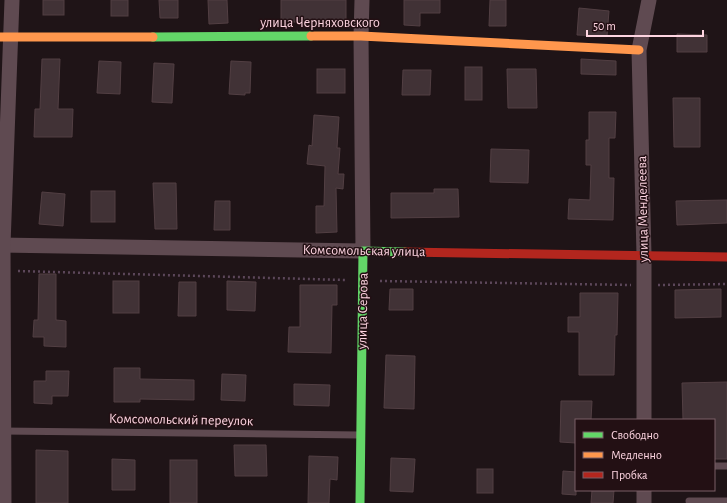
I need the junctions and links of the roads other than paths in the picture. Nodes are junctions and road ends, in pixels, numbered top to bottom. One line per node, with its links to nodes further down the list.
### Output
1 (12, 0): 5 (street)
2 (362, 0): 4 (street, улица Серова)
3 (649, 0): 6 (street, улица Менделеева)
4 (362, 36): 5 (street, улица Черняховского); 6 (street, улица Черняховского); 8 (street, улица Серова)
5 (5, 37): 7 (street)
6 (639, 50): 9 (street, улица Менделеева)
7 (2, 245): 8 (street, Комсомольская улица); 12 (street)
8 (363, 251): 9 (street, Комсомольская улица); 13 (street, улица Серова)
9 (644, 255): 10 (street, Комсомольская улица); 11 (street, улица Менделеева)
10 (727, 257)
11 (644, 419)
12 (2, 431): 13 (lane, Комсомольский переулок); 19 (street)
13 (361, 436): 20 (street, улица Серова)
14 (715, 466): 15 (lane)
15 (727, 466)
16 (644, 491): 21 (street)
17 (689, 501): 18 (lane)
18 (727, 501)
19 (4, 503)
20 (360, 503)
21 (644, 503)

